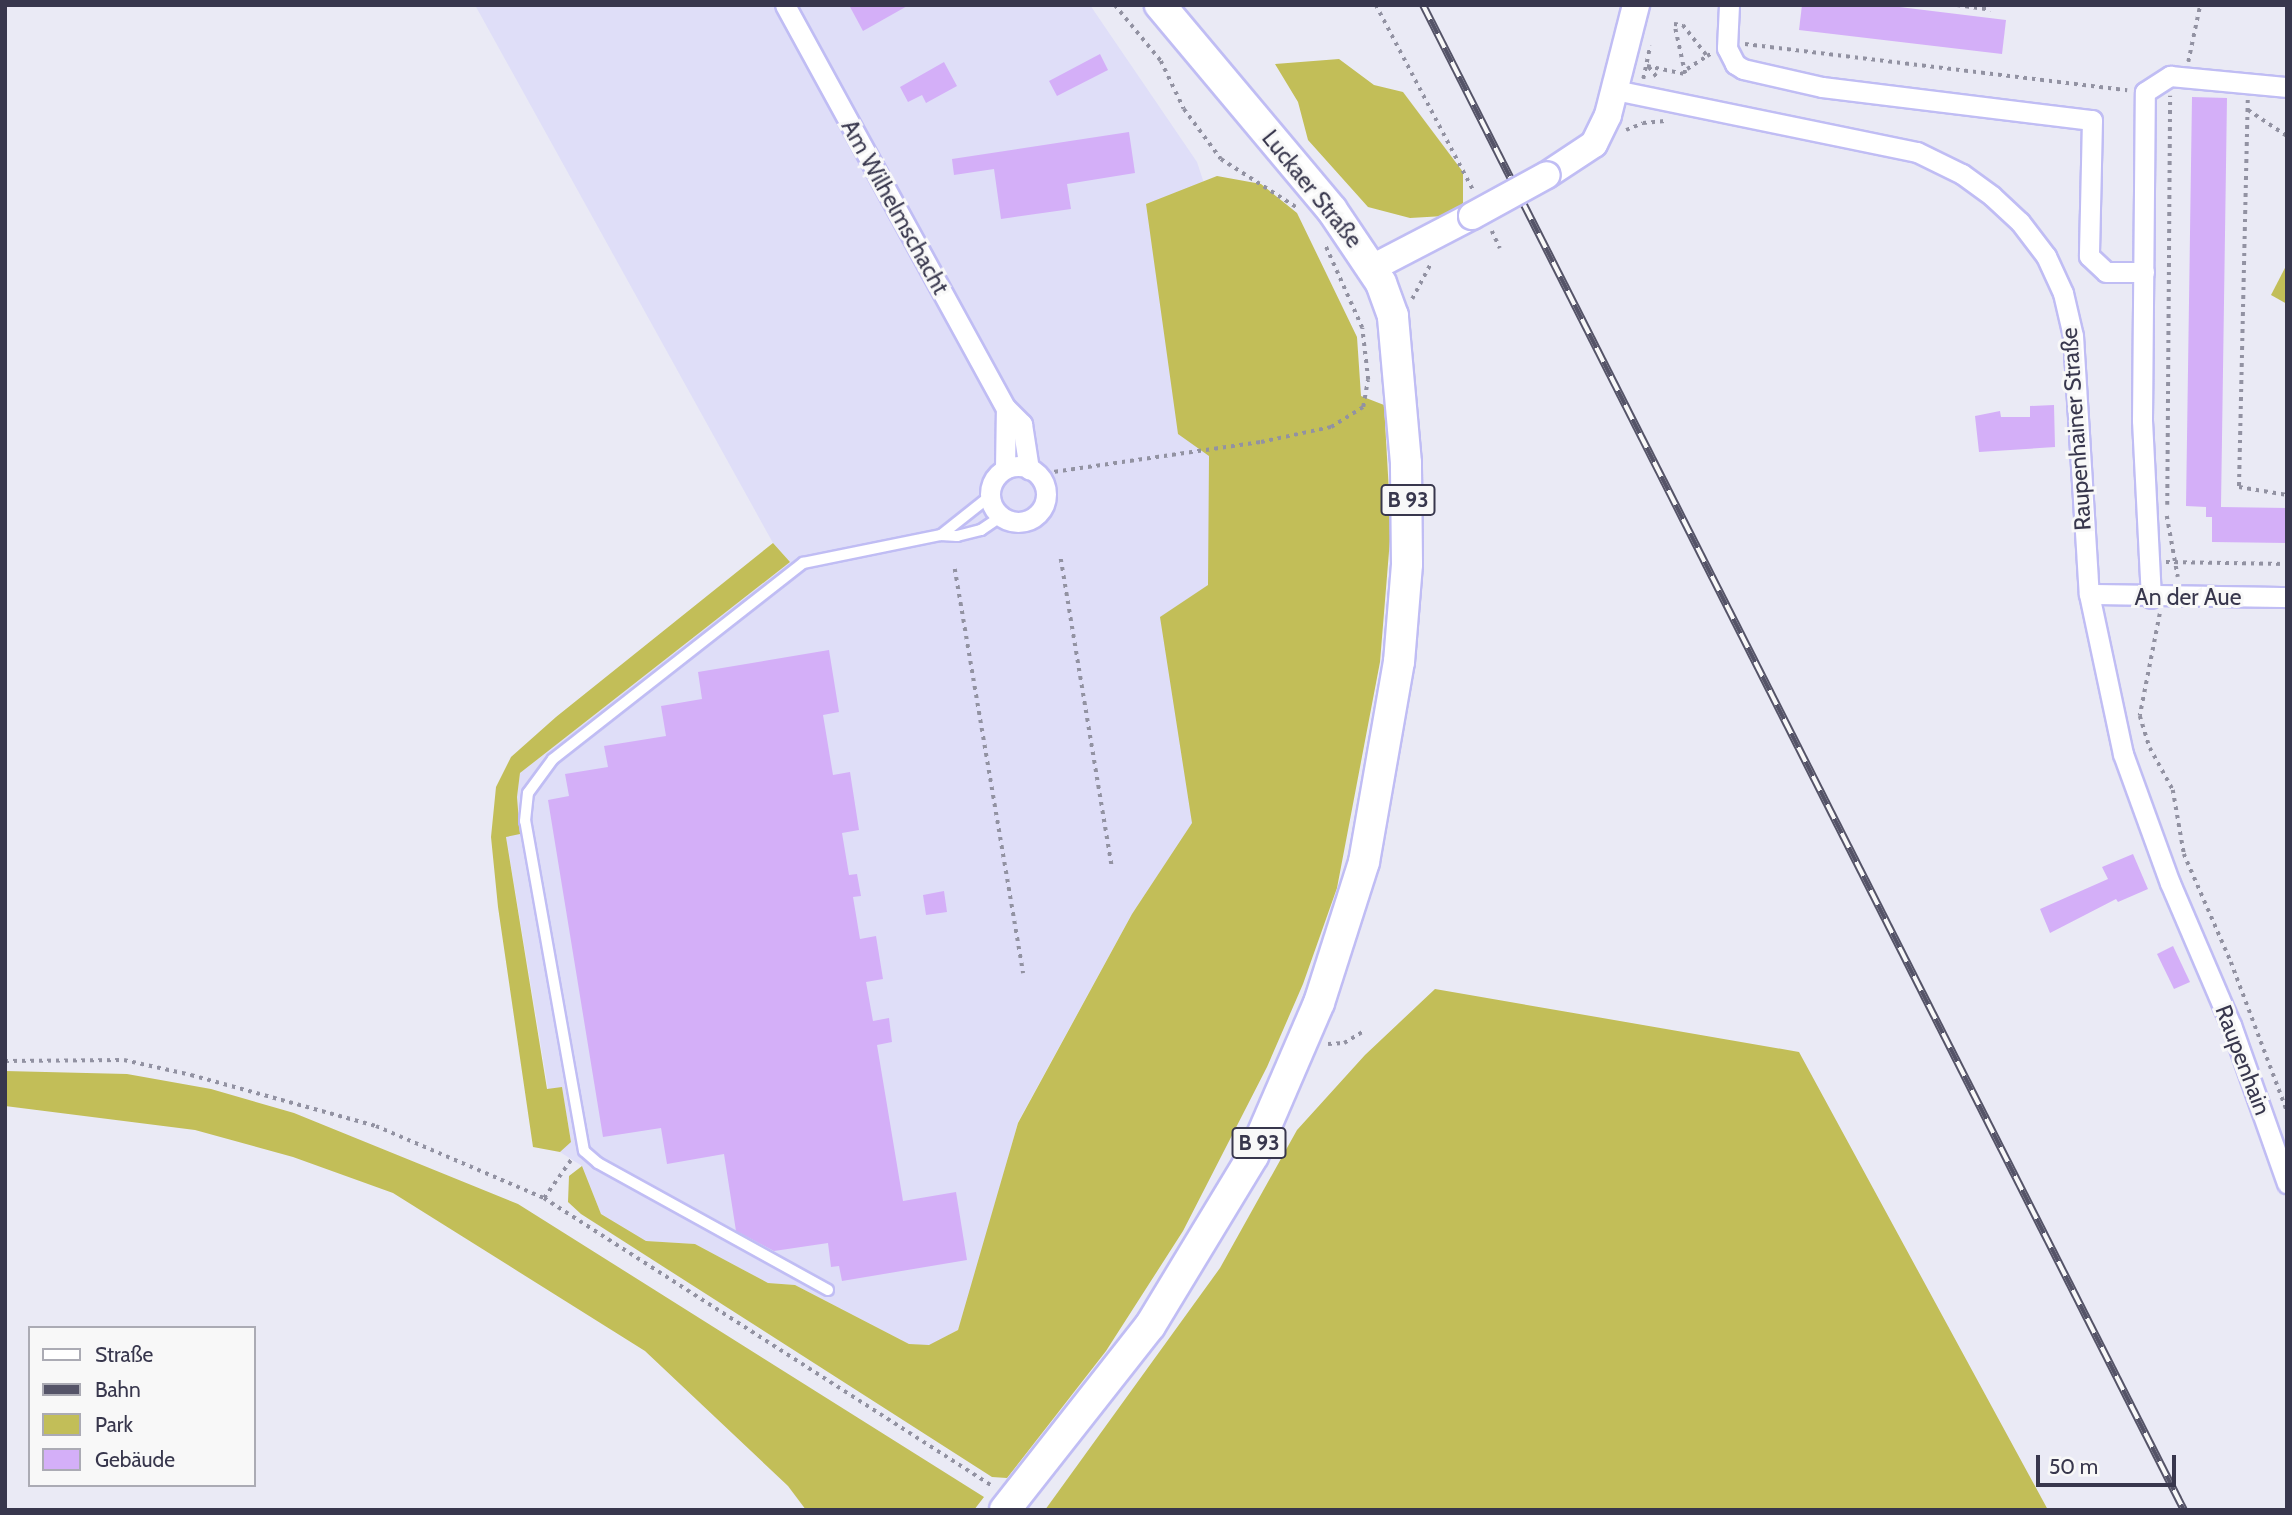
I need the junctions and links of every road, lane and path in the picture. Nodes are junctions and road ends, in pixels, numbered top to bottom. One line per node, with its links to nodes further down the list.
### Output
1 (785, 5): 29 (street, Am Wilhelmschacht)
2 (1115, 5): 21 (path)
3 (1160, 5): 26 (main road, Luckaer Straße / B 93)
4 (1376, 5): 22 (path)
5 (1636, 5): 17 (street)
6 (1729, 5): 10 (street)
7 (1957, 5): 9 (path)
8 (2200, 5): 14 (path)
9 (1991, 10)
10 (1726, 45): 11 (path); 18 (path); 27 (street)
11 (1707, 55): 13 (path); 13 (path)
12 (1647, 65): 13 (path)
13 (1687, 69)
14 (2178, 76): 15 (street); 18 (street); 38 (path)
15 (2249, 83): 16 (street); 19 (path)
16 (2287, 88)
17 (1615, 90): 22 (street, bridge); 41 (street, Raupenhainer Straße)
18 (2145, 92): 27 (street)
19 (2248, 110): 20 (path); 32 (path)
20 (2287, 136)
21 (1299, 210)
22 (1479, 212): 24 (path); 26 (street)
23 (1322, 240): 31 (path)
24 (1500, 248)
25 (1437, 254): 28 (path)
26 (1374, 267): 56 (main road, Luckaer Straße / B 93)
27 (2144, 272): 37 (street)
28 (1410, 310)
29 (1006, 408): 30 (street, Am Wilhelmschacht); 31 (street, Am Wilhelmschacht)
30 (1005, 469): 31 (street); 33 (street, Am Wilhelmschacht)
31 (1033, 472): 34 (street, Am Wilhelmschacht)
32 (2287, 495)
33 (989, 498): 34 (street); 35 (lane)
34 (1000, 517): 35 (lane)
35 (941, 535): 52 (lane)
36 (1061, 559): 45 (path)
37 (2151, 562): 38 (path); 43 (street)
38 (2175, 562): 39 (path); 44 (path)
39 (2287, 564)
40 (955, 569): 46 (path)
41 (2089, 594): 43 (street, An der Aue); 47 (street, Raupenhainer Straße)
42 (2287, 597): 44 (street, An der Aue)
43 (2155, 598): 44 (street, An der Aue); 51 (path)
44 (2181, 598)
45 (1112, 866)
46 (1023, 973)
47 (2211, 978): 53 (street, Raupenhain)
48 (1362, 1032): 49 (path)
49 (1327, 1034)
50 (5, 1061): 54 (path)
51 (2287, 1111)
52 (584, 1151): 54 (path); 55 (lane)
53 (2287, 1183)
54 (544, 1198): 56 (path)
55 (828, 1290)
56 (1009, 1505)

